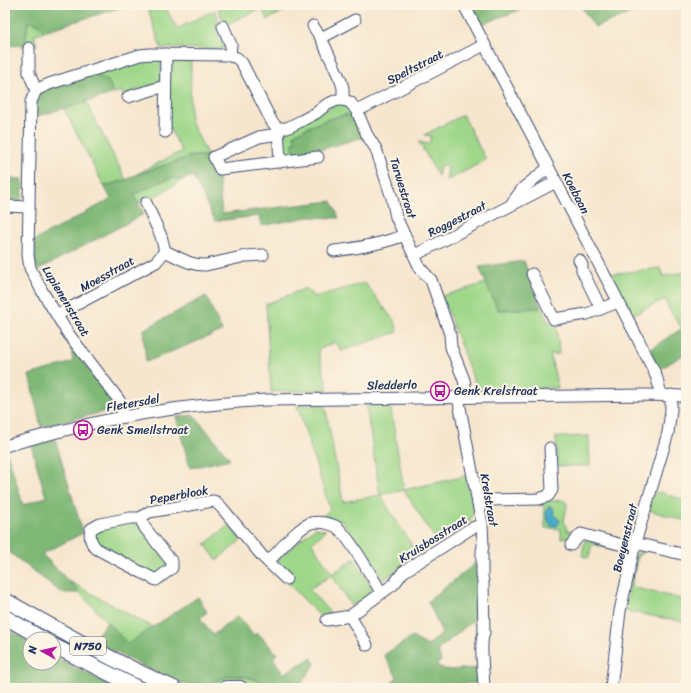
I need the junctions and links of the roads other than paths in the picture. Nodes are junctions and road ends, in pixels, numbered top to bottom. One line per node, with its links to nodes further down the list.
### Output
1 (464, 5): 6 (street, Koebaan)
2 (355, 20): 5 (street)
3 (223, 26): 9 (street)
4 (313, 26): 5 (street)
5 (321, 38): 13 (street)
6 (484, 45): 14 (street, Speltstraat); 19 (street, Koebaan)
7 (29, 48): 11 (street)
8 (166, 54): 9 (street); 10 (street); 11 (street)
9 (230, 56): 15 (street)
10 (165, 86): 12 (street); 16 (street)
11 (36, 90): 24 (street, Lupienenstraat)
12 (128, 98)
13 (343, 100): 14 (street, Tarwestraat); 15 (street)
14 (357, 111): 25 (street, Tarwestraat)
15 (278, 131): 18 (street); 18 (street)
16 (164, 132)
17 (318, 158): 18 (street)
18 (280, 162)
19 (548, 168): 20 (street, Koebaan); 22 (street, Roggestraat)
20 (556, 182): 22 (street, Roggestraat); 32 (street, Koebaan)
21 (146, 204): 26 (street)
22 (510, 205): 29 (street, Roggestraat)
23 (5, 206): 24 (street)
24 (30, 207): 34 (street, Lupienenstraat)
25 (405, 235): 27 (street); 29 (street, Tarwestraat)
26 (166, 251): 28 (street); 34 (street, Moesstraat)
27 (334, 251)
28 (263, 255)
29 (415, 255): 37 (street, Tarwestraat)
30 (579, 260): 33 (street)
31 (532, 274): 33 (street)
32 (618, 302): 33 (street); 35 (street, Koebaan)
33 (601, 309)
34 (57, 315): 39 (street, Lupienenstraat)
35 (665, 395): 36 (street, Sledderlo); 37 (street, Sledderlo); 46 (street, Boeyenstraat)
36 (686, 396)
37 (463, 397): 38 (street, Sledderlo); 42 (street, Krelstraat)
38 (267, 400): 39 (street, Fletersdel)
39 (124, 417): 40 (street, Fletersdel)
40 (5, 446)
41 (550, 448): 42 (street)
42 (478, 504): 44 (street, Krelstraat)
43 (140, 518): 43 (street, Peperblook); 48 (street, Peperblook)
44 (482, 524): 50 (street, Kruisbosstraat); 62 (street, Krelstraat)
45 (571, 545): 46 (street)
46 (634, 546): 47 (street); 63 (street, Boeyenstraat)
47 (686, 555)
48 (268, 562): 49 (street); 50 (street)
49 (286, 579)
50 (381, 592): 52 (street, Kruisbosstraat)
51 (5, 600): 59 (main road, N750)
52 (350, 616): 54 (street, Kruisbosstraat); 56 (street)
53 (5, 617): 55 (main road)
54 (327, 620)
55 (29, 631)
56 (367, 645)
57 (62, 650): 58 (main road, N750)
58 (138, 688)
59 (174, 688)
60 (226, 688): 61 (main road)
61 (240, 688)
62 (484, 688)
63 (611, 688)

